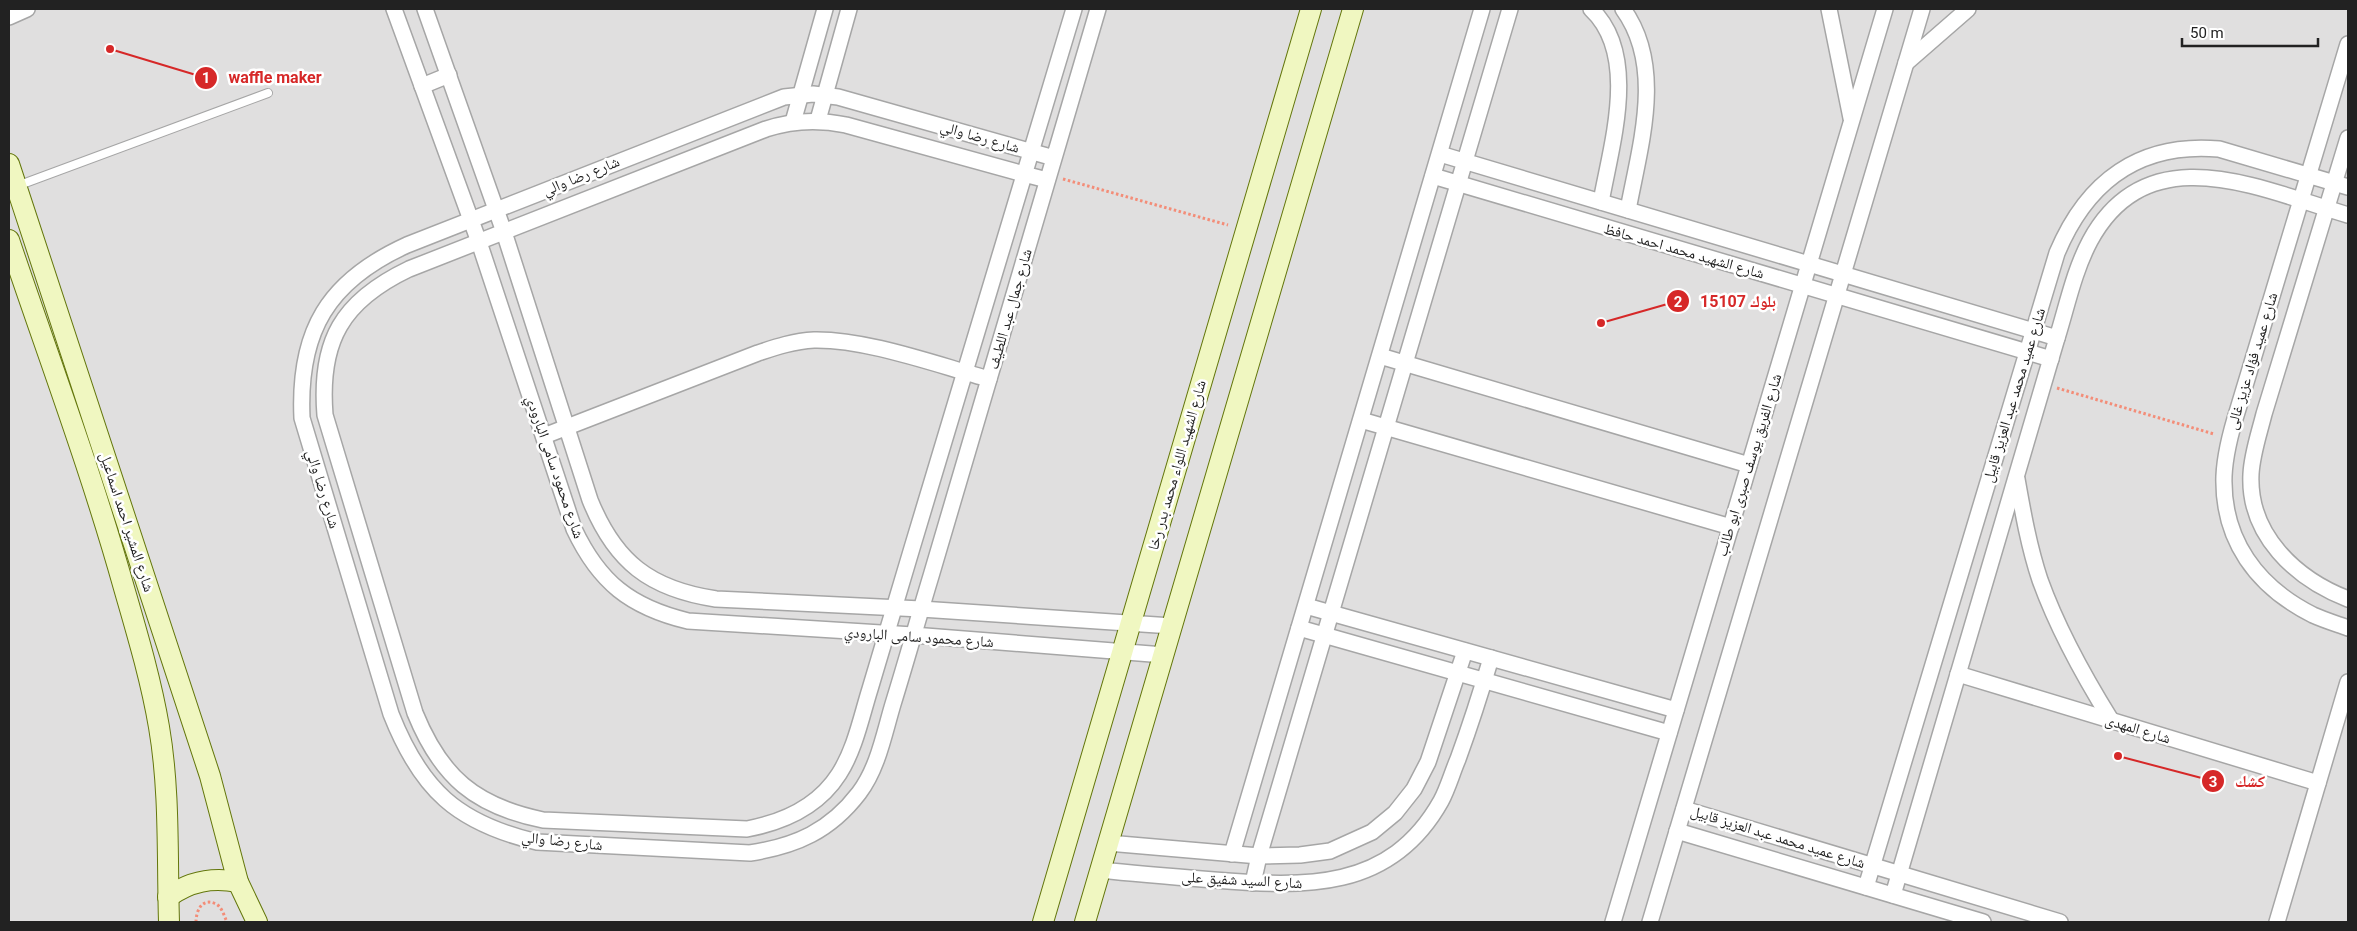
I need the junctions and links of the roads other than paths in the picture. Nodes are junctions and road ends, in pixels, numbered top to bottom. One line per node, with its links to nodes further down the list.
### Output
1 (27, 9): 18 (street)
2 (394, 9): 22 (street, شارع محمود سامى البارودي)
3 (425, 9): 21 (street, شارع محمود سامى البارودي)
4 (825, 9): 24 (street)
5 (849, 9): 25 (street)
6 (1074, 9): 30 (street, شارع جمال عبد اللطيف)
7 (1098, 9): 32 (street, شارع جمال عبد اللطيف)
8 (1311, 9): 84 (street, شارع الشهيد اللواء محمد بدر رخا)
9 (1353, 9): 85 (street)
10 (1482, 9): 31 (street)
11 (1510, 9): 33 (street)
12 (1592, 9): 43 (street)
13 (1622, 9): 46 (street)
14 (1829, 9): 27 (street)
15 (1885, 9): 27 (street, شارع الفريق يوسف صبرى ابو طالب)
16 (1922, 9): 20 (street)
17 (1968, 9): 20 (street)
18 (9, 17)
19 (2348, 44): 36 (street, شارع عميد فؤاد عزيز غالى)
20 (1904, 64): 55 (street)
21 (449, 75): 22 (street); 45 (street, شارع محمود سامى البارودي)
22 (422, 86): 48 (street, شارع محمود سامى البارودي)
23 (268, 93): 41 (lane)
24 (800, 95): 25 (street, شارع رضا والي); 28 (street); 45 (street, شارع رضا والي)
25 (825, 96): 26 (street); 30 (street, شارع رضا والي)
26 (818, 120): 28 (street, شارع رضا والي); 35 (street, شارع رضا والي)
27 (1852, 120): 54 (street, شارع الفريق يوسف صبرى ابو طالب)
28 (793, 122): 51 (street, شارع رضا والي)
29 (2348, 138): 40 (street, شارع عميد فؤاد عزيز غالى)
30 (1032, 151): 32 (street, شارع رضا والي); 35 (street, شارع جمال عبد اللطيف)
31 (1440, 154): 33 (street, شارع الشهيد محمد احمد حافظ); 37 (street)
32 (1054, 158): 38 (street, شارع جمال عبد اللطيف)
33 (1465, 161): 39 (street); 43 (street, شارع الشهيد محمد احمد حافظ)
34 (9, 164): 41 (street, شارع المشير احمد اسماعيل)
35 (1024, 174): 38 (street, شارع رضا والي); 64 (street, شارع جمال عبد اللطيف)
36 (2308, 175): 40 (street, شارع عميد محمد عبد العزيز قابيل); 42 (street, شارع عميد فؤاد عزيز غالى); 58 (street, شارع عميد محمد عبد العزيز قابيل)
37 (1433, 176): 39 (street, شارع الشهيد محمد احمد حافظ); 61 (street)
38 (1048, 178): 65 (street, شارع جمال عبد اللطيف)
39 (1458, 184): 56 (street, شارع الشهيد محمد احمد حافظ); 63 (street)
40 (2342, 184): 44 (street, شارع عميد فؤاد عزيز غالى)
41 (16, 186): 49 (street, شارع المشير احمد اسماعيل)
42 (2300, 200): 44 (street, شارع عميد محمد عبد العزيز قابيل); 59 (street, شارع عميد محمد عبد العزيز قابيل); 87 (street, شارع عميد فؤاد عزيز غالى)
43 (1601, 202): 46 (street, شارع الشهيد محمد احمد حافظ)
44 (2327, 208): 47 (street, شارع عميد محمد عبد العزيز قابيل); 75 (street, شارع عميد فؤاد عزيز غالى)
45 (496, 210): 48 (street, شارع رضا والي); 51 (street, شارع محمود سامى البارودي)
46 (1628, 210): 54 (street, شارع الشهيد محمد احمد حافظ)
47 (2348, 214)
48 (471, 219): 53 (street, شارع محمود سامى البارودي); 82 (street, شارع رضا والي)
49 (28, 222): 50 (street); 72 (street, شارع المشير احمد اسماعيل)
50 (9, 229)
51 (504, 232): 53 (street, شارع رضا والي); 67 (street, شارع محمود سامى البارودي)
52 (9, 240): 73 (street, شارع المشير احمد اسماعيل)
53 (479, 242): 69 (street, شارع محمود سامى البارودي); 79 (street, شارع رضا والي)
54 (1809, 264): 55 (street, شارع الشهيد محمد احمد حافظ); 56 (street, شارع الفريق يوسف صبرى ابو طالب)
55 (1842, 274): 57 (street); 58 (street, شارع الشهيد محمد احمد حافظ)
56 (1803, 286): 57 (street, شارع الشهيد محمد احمد حافظ); 70 (street, شارع الفريق يوسف صبرى ابو طالب)
57 (1835, 295): 60 (street, شارع الشهيد محمد احمد حافظ); 103 (street)
58 (2034, 331): 59 (street, شارع الشهيد محمد احمد حافظ); 60 (street, شارع عميد محمد عبد العزيز قابيل)
59 (2057, 338): 62 (street, شارع عميد محمد عبد العزيز قابيل)
60 (2027, 352): 62 (street, شارع الشهيد محمد احمد حافظ); 81 (street, شارع عميد محمد عبد العزيز قابيل)
61 (1380, 356): 63 (street); 66 (street)
62 (2051, 359): 71 (street, شارع عميد محمد عبد العزيز قابيل)
63 (1405, 363): 68 (street); 70 (street)
64 (965, 373): 65 (street); 67 (street); 77 (street, شارع جمال عبد اللطيف)
65 (989, 379): 78 (street, شارع جمال عبد اللطيف)
66 (1361, 420): 68 (street); 76 (street)
67 (567, 427): 69 (street); 77 (street, شارع محمود سامى البارودي)
68 (1386, 427): 74 (street); 80 (street)
69 (544, 436): 88 (street, شارع محمود سامى البارودي)
70 (1749, 465): 74 (street, شارع الفريق يوسف صبرى ابو طالب)
71 (2016, 476): 83 (street, شارع عميد محمد عبد العزيز قابيل); 100 (street)
72 (117, 491): 73 (street); 113 (street, شارع المشير احمد اسماعيل)
73 (97, 498): 117 (street, شارع المشير احمد اسماعيل)
74 (1731, 527): 99 (street, شارع الفريق يوسف صبرى ابو طالب)
75 (2348, 599)
76 (1306, 606): 80 (street); 86 (street)
77 (894, 608): 78 (street, شارع محمود سامى البارودي); 88 (street, شارع رضا والي)
78 (921, 609): 84 (street, شارع محمود سامى البارودي); 90 (street, شارع رضا والي)
79 (385, 612): 82 (street); 104 (street, شارع رضا والي)
80 (1331, 613): 89 (street); 91 (street)
81 (1948, 616): 83 (street); 110 (street, شارع عميد محمد عبد العزيز قابيل)
82 (362, 619): 107 (street, شارع رضا والي)
83 (1973, 623): 96 (street, شارع عميد محمد عبد العزيز قابيل)
84 (1130, 624): 85 (street, شارع محمود سامى البارودي); 92 (street, شارع الشهيد اللواء محمد بدر رخا)
85 (1172, 626): 93 (street)
86 (1299, 628): 89 (street); 108 (street)
87 (2348, 628)
88 (887, 634): 90 (street, شارع محمود سامى البارودي); 104 (street, شارع رضا والي)
89 (1325, 635): 95 (street); 109 (street)
90 (914, 636): 92 (street, شارع محمود سامى البارودي); 107 (street, شارع رضا والي)
91 (1465, 651): 94 (street); 95 (street, شارع السيد شفيق على)
92 (1122, 652): 93 (street, شارع محمود سامى البارودي); 121 (street, شارع الشهيد اللواء محمد بدر رخا)
93 (1164, 655): 106 (street)
94 (1491, 658): 97 (street, شارع السيد شفيق على); 99 (street)
95 (1458, 673): 97 (street); 109 (street, شارع السيد شفيق على)
96 (1958, 674): 100 (street, شارع المهدى); 112 (street, شارع عميد محمد عبد العزيز قابيل)
97 (1484, 680): 101 (street); 114 (street, شارع السيد شفيق على)
98 (2348, 682): 102 (street)
99 (1676, 710): 101 (street, شارع الفريق يوسف صبرى ابو طالب)
100 (2111, 720): 102 (street, شارع المهدى)
101 (1670, 733): 118 (street, شارع الفريق يوسف صبرى ابو طالب)
102 (2318, 783): 128 (street)
103 (1684, 809): 105 (street); 110 (street, شارع عميد محمد عبد العزيز قابيل)
104 (676, 826): 107 (street)
105 (1677, 831): 115 (street, شارع عميد محمد عبد العزيز قابيل); 125 (street)
106 (1108, 843): 108 (street, شارع السيد شفيق على); 111 (street)
107 (677, 849)
108 (1232, 854): 109 (street, شارع السيد شفيق على)
109 (1259, 856): 114 (street)
110 (1872, 866): 112 (street, شارع عميد محمد عبد العزيز قابيل); 115 (street, شارع عميد محمد عبد العزيز قابيل)
111 (1100, 870): 114 (street, شارع السيد شفيق على); 122 (street)
112 (1899, 874): 116 (street, شارع عميد محمد عبد العزيز قابيل); 127 (street, شارع عميد محمد عبد العزيز قابيل)
113 (238, 882): 117 (street); 120 (street, شارع المشير احمد اسماعيل)
114 (1253, 883)
115 (1866, 887): 116 (street, شارع عميد محمد عبد العزيز قابيل)
116 (1893, 895): 126 (street, شارع عميد محمد عبد العزيز قابيل)
117 (168, 897): 119 (street, شارع المشير احمد اسماعيل)
118 (1620, 898): 123 (street); 124 (street, شارع الفريق يوسف صبرى ابو طالب)
119 (169, 922)
120 (257, 922)
121 (1043, 922)
122 (1085, 922)
123 (1601, 922)
124 (1613, 922)
125 (1650, 922)
126 (1983, 922)
127 (2060, 922)
128 (2277, 922)

